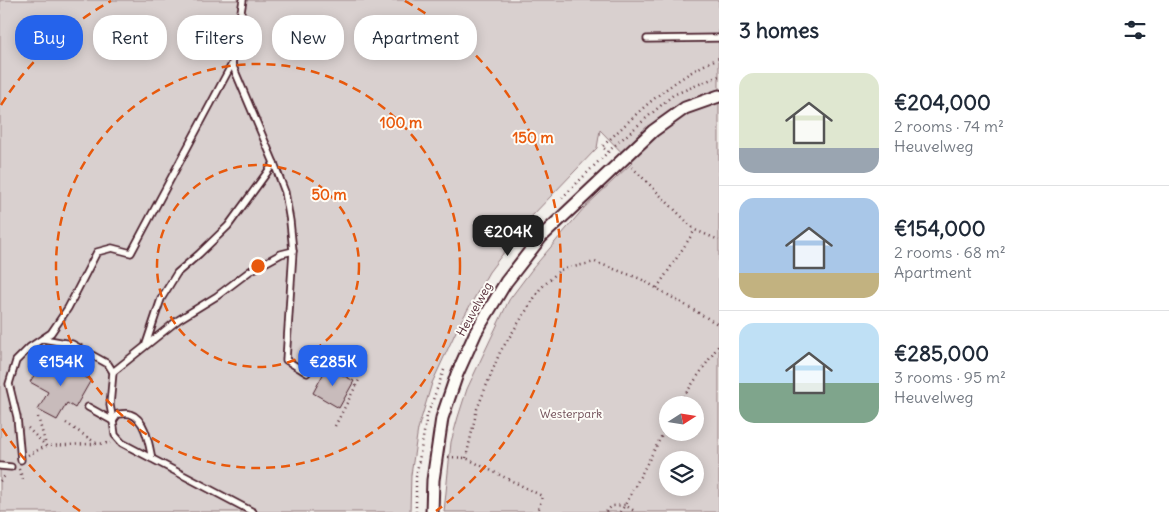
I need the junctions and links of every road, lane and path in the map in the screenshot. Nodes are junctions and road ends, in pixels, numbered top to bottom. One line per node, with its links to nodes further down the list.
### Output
1 (243, 0): 5 (lane)
2 (719, 38): 3 (lane)
3 (647, 39)
4 (719, 58): 7 (path)
5 (232, 64): 8 (lane); 14 (lane)
6 (719, 96): 7 (street, Heuvelweg)
7 (624, 158): 9 (path); 31 (street, Heuvelweg)
8 (274, 163): 11 (lane); 15 (lane)
9 (695, 230): 10 (path); 12 (path)
10 (719, 240)
11 (293, 251): 15 (lane); 18 (lane)
12 (657, 288): 13 (path); 32 (path)
13 (719, 325)
14 (43, 339): 17 (lane); 22 (lane)
15 (146, 344): 17 (lane)
16 (719, 346): 20 (path)
17 (113, 372): 24 (lane)
18 (307, 373)
19 (360, 378): 26 (path)
20 (684, 396)
21 (88, 407): 24 (lane)
22 (17, 417): 30 (path); 34 (lane)
23 (38, 417): 30 (path)
24 (113, 421): 28 (lane); 33 (lane)
25 (66, 423): 29 (path)
26 (335, 426)
27 (659, 441): 38 (path)
28 (122, 443): 29 (path); 33 (lane)
29 (97, 444): 30 (path)
30 (46, 446)
31 (436, 457): 32 (path); 40 (street, Heuvelweg)
32 (466, 458): 41 (path)
33 (152, 459): 39 (lane)
34 (19, 462): 37 (path)
35 (0, 466): 36 (lane)
36 (11, 467)
37 (24, 482)
38 (625, 506): 42 (path); 43 (path); 44 (path)
39 (253, 512)
40 (432, 512)
41 (538, 512)
42 (606, 512)
43 (620, 512)
44 (636, 512)

